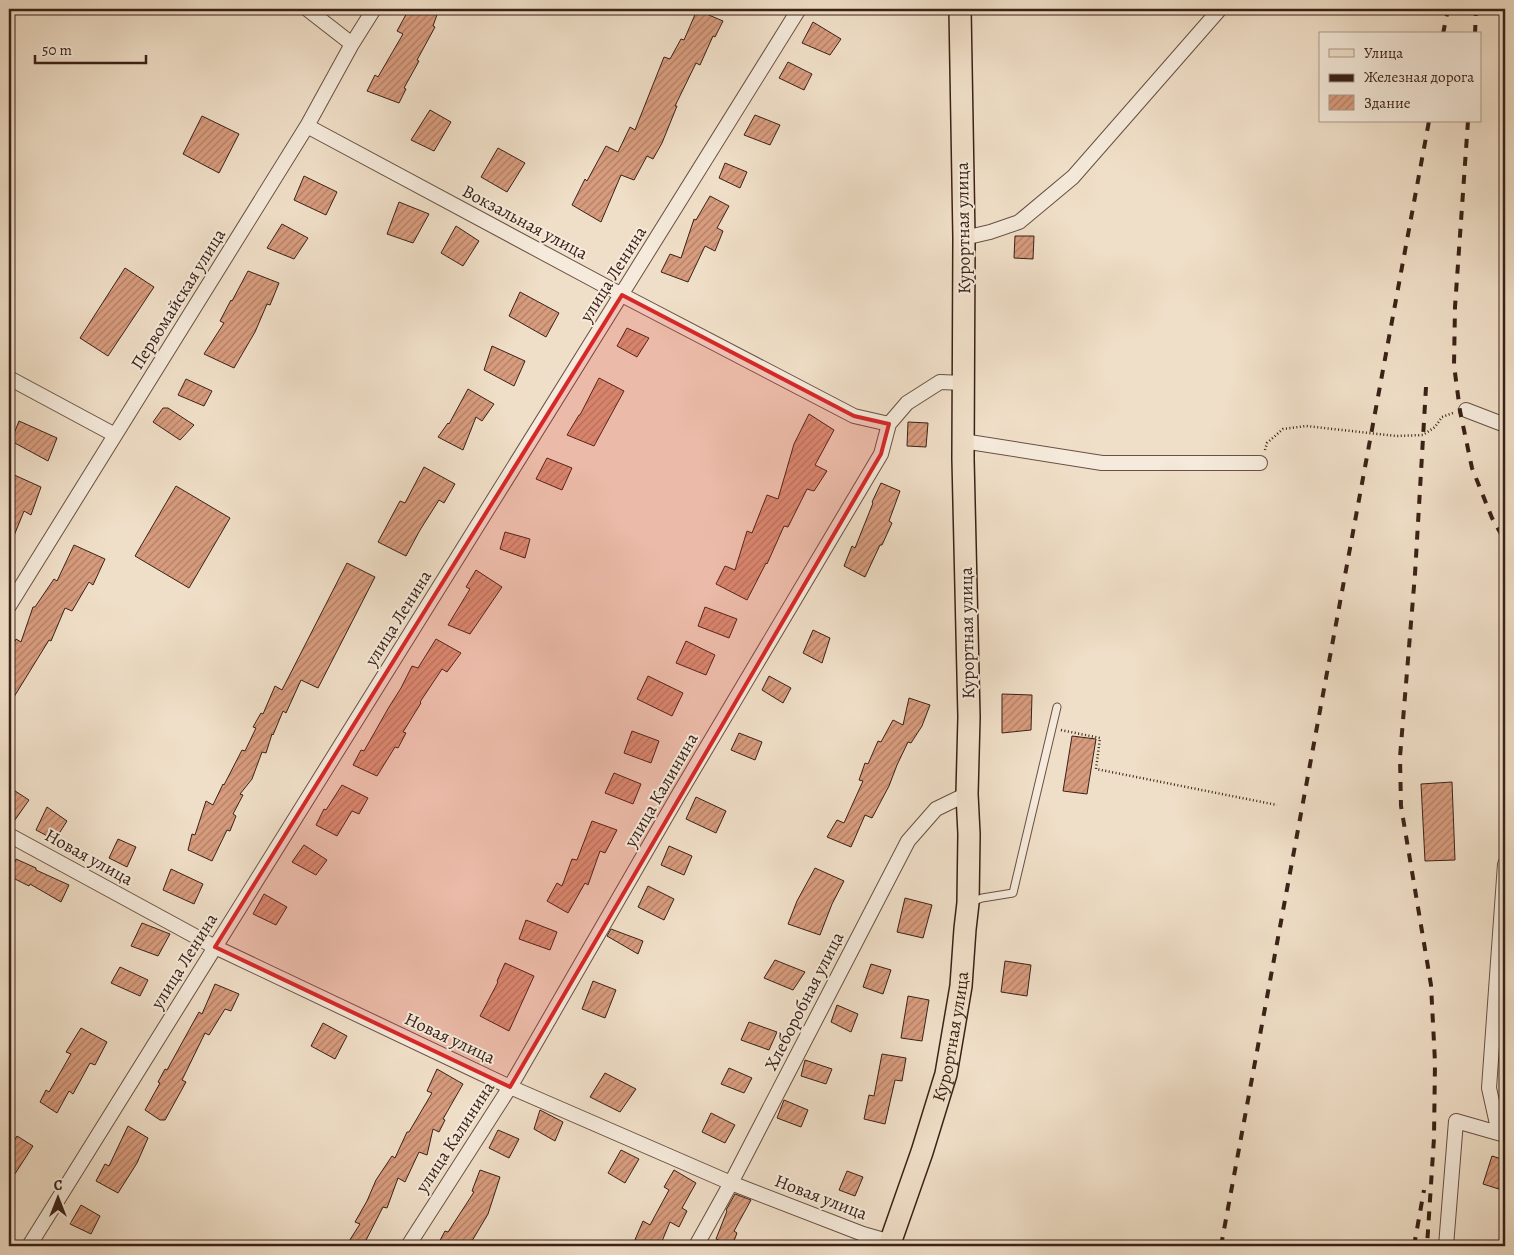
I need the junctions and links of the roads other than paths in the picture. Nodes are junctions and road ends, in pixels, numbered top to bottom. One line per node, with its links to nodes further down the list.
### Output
1 (307, 9): 6 (street)
2 (374, 9): 6 (street, Первомайская улица)
3 (799, 9): 9 (street, улица Ленина)
4 (960, 9): 8 (main road, Курортная улица)
5 (1220, 9): 8 (street)
6 (352, 44): 7 (street, Первомайская улица)
7 (307, 126): 9 (street, Вокзальная улица); 15 (street, Первомайская улица)
8 (964, 238): 11 (main road, Курортная улица)
9 (622, 295): 13 (street, Вокзальная улица); 24 (street, улица Ленина)
10 (9, 378): 15 (street)
11 (964, 383): 13 (street, улица Калинина); 16 (main road, Курортная улица)
12 (1466, 410): 14 (street)
13 (889, 424): 25 (street, улица Калинина)
14 (1505, 425)
15 (115, 435): 18 (street, Первомайская улица)
16 (963, 441): 17 (street); 20 (main road, Курортная улица)
17 (1260, 463)
18 (9, 606)
19 (1057, 707): 23 (lane)
20 (968, 794): 23 (main road, Курортная улица); 27 (street, Хлеборобная улица)
21 (9, 835): 24 (street, Новая улица)
22 (1505, 864): 26 (street)
23 (968, 903): 28 (main road, Курортная улица)
24 (215, 947): 25 (street, Новая улица); 29 (street, улица Ленина)
25 (510, 1087): 27 (street, Новая улица); 30 (street, улица Калинина)
26 (1502, 1134): 32 (street)
27 (732, 1183): 28 (street, Новая улица); 31 (street, Хлеборобная улица)
28 (890, 1244)
29 (29, 1246)
30 (408, 1246)
31 (696, 1246)
32 (1446, 1246)

